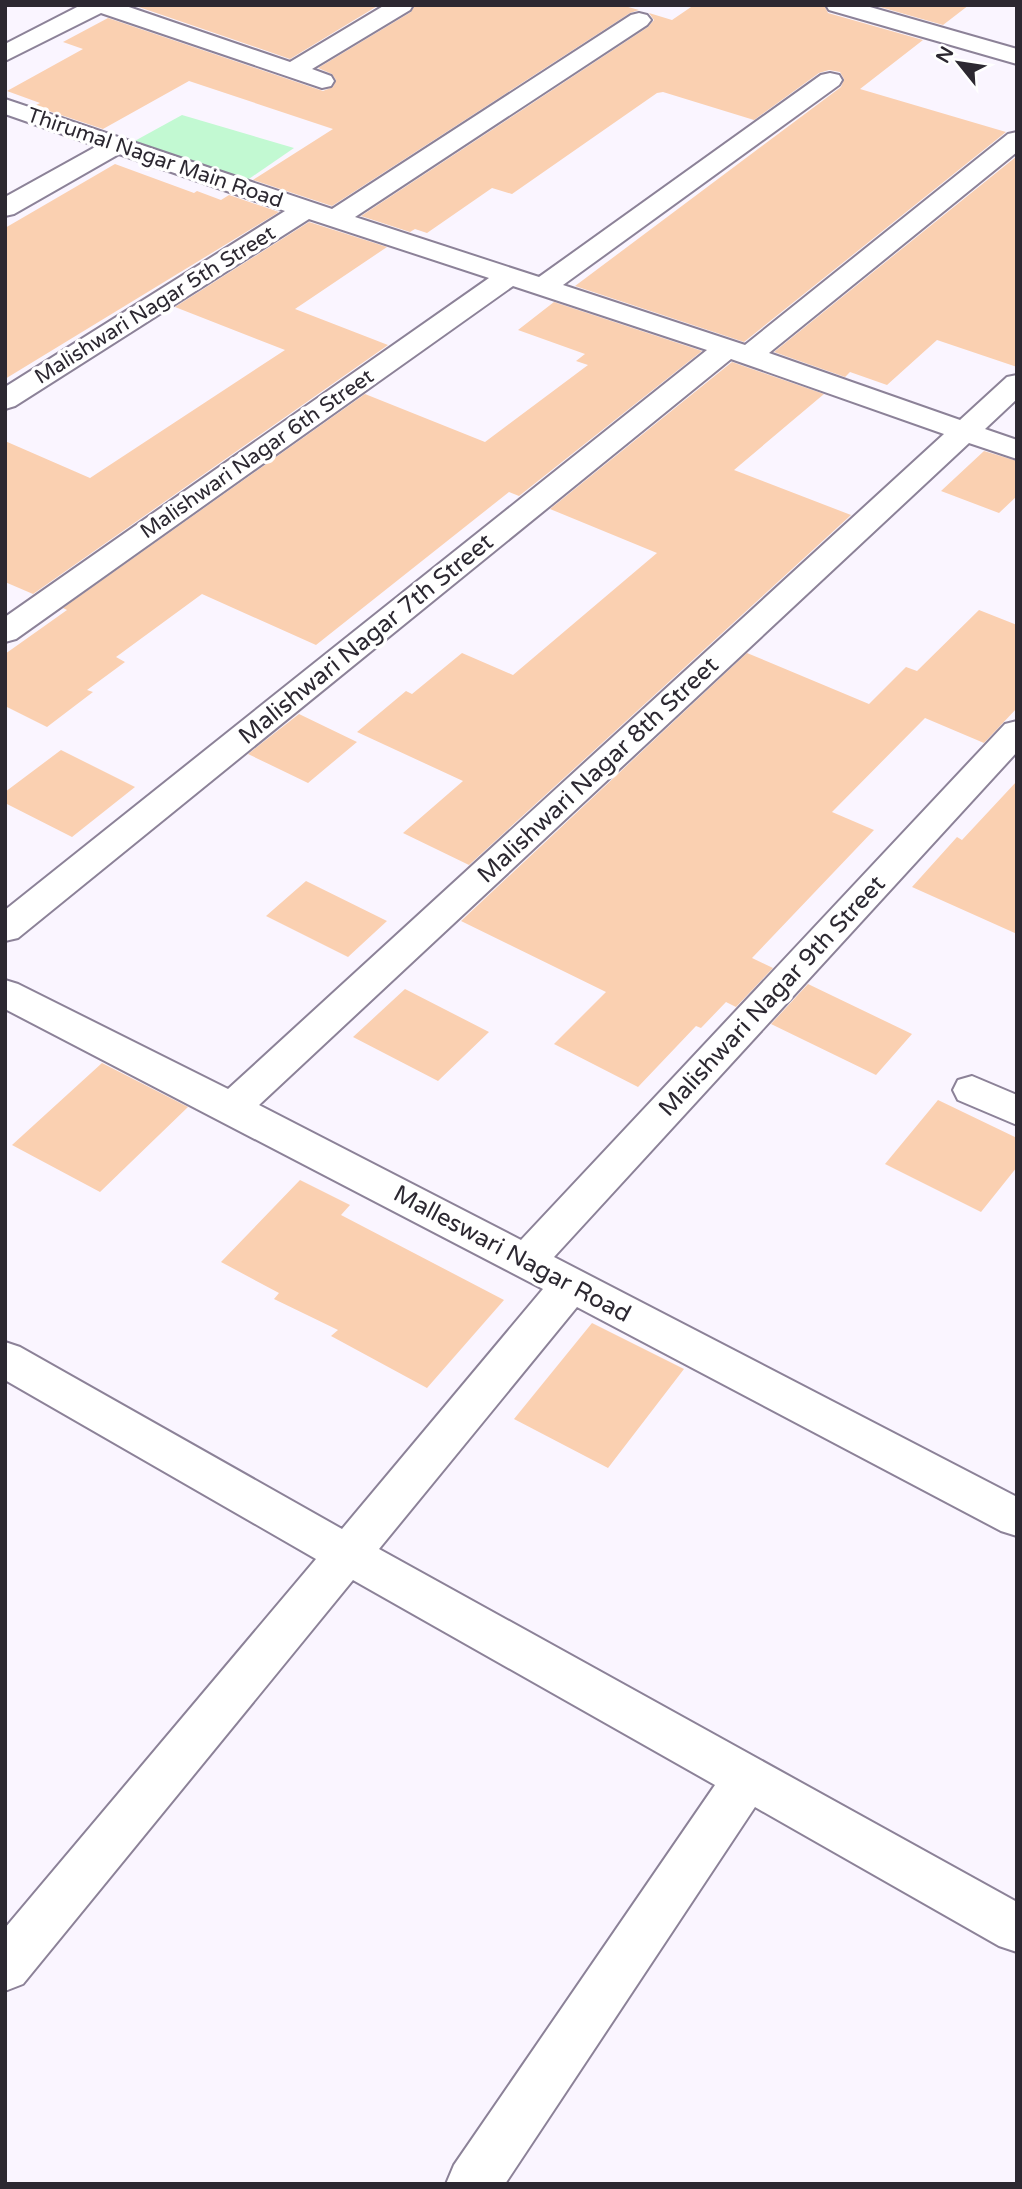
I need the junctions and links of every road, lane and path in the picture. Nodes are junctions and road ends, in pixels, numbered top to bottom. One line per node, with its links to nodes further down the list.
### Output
1 (99, 5): 5 (street); 7 (street)
2 (402, 5): 7 (street)
3 (837, 5): 6 (street)
4 (639, 20): 15 (street)
5 (5, 54)
6 (1017, 57)
7 (292, 71): 9 (street)
8 (830, 80): 17 (street)
9 (322, 81)
10 (5, 106): 12 (street, Thirumal Nagar Main Road)
11 (1017, 139): 18 (street, Malishwari Nagar 7th Street)
12 (118, 144): 13 (street); 14 (street, Thirumal Nagar Main Road)
13 (5, 208)
14 (306, 209): 15 (street, Thirumal Nagar Main Road); 20 (street, Malishwari Nagar 5th Street)
15 (334, 219): 16 (street, Thirumal Nagar Main Road)
16 (509, 276): 17 (street, Thirumal Nagar Main Road); 23 (street, Malishwari Nagar 6th Street)
17 (543, 287): 18 (street, Thirumal Nagar Main Road)
18 (738, 352): 21 (street, Thirumal Nagar Main Road); 25 (street, Malishwari Nagar 7th Street)
19 (1017, 383): 21 (street, Malishwari Nagar 8th Street)
20 (5, 400)
21 (964, 432): 22 (street, Thirumal Nagar Main Road); 28 (street, Malishwari Nagar 8th Street)
22 (1017, 450)
23 (5, 632)
24 (1017, 731): 30 (street, Malishwari Nagar 9th Street)
25 (5, 929)
26 (5, 993): 28 (street, Malleswari Nagar Road)
27 (972, 1090): 29 (street)
28 (233, 1108): 30 (street, Malleswari Nagar Road)
29 (1017, 1111)
30 (526, 1261): 31 (street, Malleswari Nagar Road)
31 (571, 1285): 33 (street, Malleswari Nagar Road); 34 (street)
32 (7, 1363): 34 (street)
33 (1017, 1518)
34 (349, 1555): 35 (street); 37 (street)
35 (747, 1778): 36 (street); 38 (street)
36 (1017, 1928)
37 (5, 1967)
38 (473, 2184)

